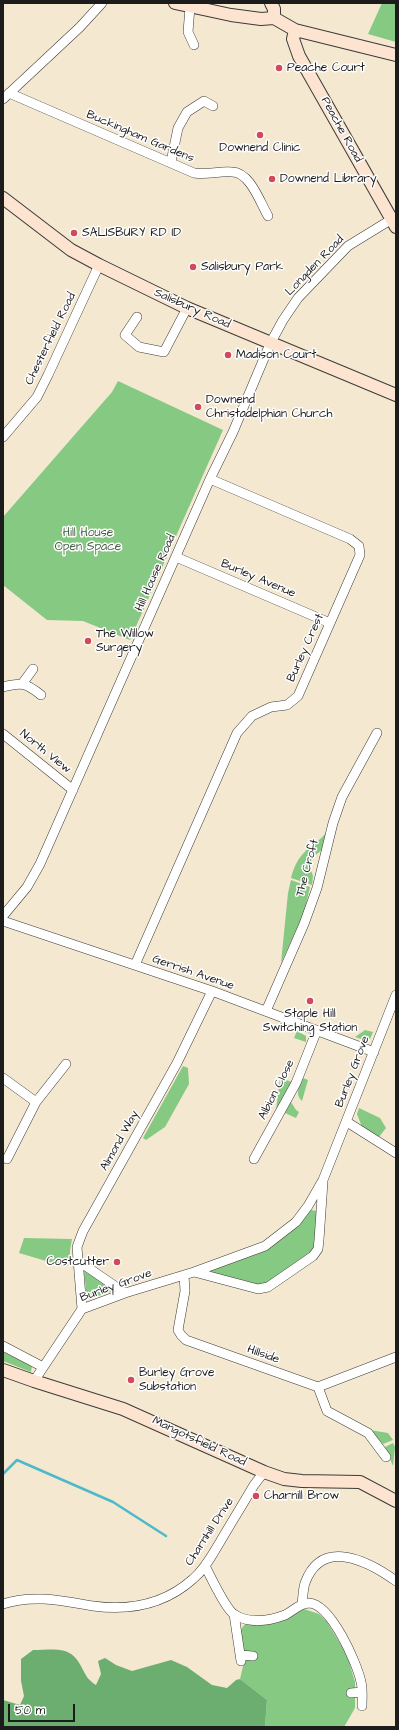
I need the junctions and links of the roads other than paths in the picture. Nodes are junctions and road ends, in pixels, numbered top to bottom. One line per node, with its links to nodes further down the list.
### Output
1 (102, 3): 9 (street)
2 (175, 3): 4 (street)
3 (271, 3): 5 (street)
4 (190, 7): 5 (street); 7 (street)
5 (274, 18): 6 (street)
6 (295, 30): 8 (street); 14 (street, Peache Road)
7 (194, 45)
8 (396, 55)
9 (6, 96): 11 (street, Buckingham Gardens)
10 (213, 106): 11 (street)
11 (171, 162): 13 (street, Buckingham Gardens)
12 (3, 198): 15 (street, Salisbury Road)
13 (268, 216)
14 (394, 223): 18 (street, Longden Road)
15 (99, 265): 16 (street, Salisbury Road); 20 (street, Chesterfield Road)
16 (187, 308): 17 (street); 18 (street, Salisbury Road)
17 (137, 317)
18 (270, 344): 19 (street, Salisbury Road); 21 (street, Hill House Road)
19 (396, 395)
20 (3, 436)
21 (210, 479): 22 (street, Hill House Road); 23 (street, Burley Crest)
22 (176, 557): 23 (street, Burley Avenue); 30 (street, Hill House Road)
23 (330, 623): 33 (street, Burley Crest)
24 (33, 669): 25 (street)
25 (22, 684): 26 (street); 27 (street)
26 (3, 687)
27 (41, 695)
28 (377, 733): 36 (street, The Croft)
29 (3, 734): 30 (street, North View)
30 (73, 790): 31 (street, Hill House Road)
31 (3, 916)
32 (3, 921): 33 (street, Gerrish Avenue)
33 (134, 965): 34 (street, Gerrish Avenue)
34 (212, 991): 36 (street, Gerrish Avenue); 47 (street, Almond Way)
35 (396, 995): 38 (street, Burley Grove)
36 (266, 1011): 37 (street, Gerrish Avenue)
37 (317, 1030): 38 (street, Gerrish Avenue); 45 (street, Albion Close)
38 (374, 1052): 42 (street, Burley Grove)
39 (66, 1064): 41 (street)
40 (3, 1078): 41 (street)
41 (36, 1102): 44 (street)
42 (347, 1122): 43 (street); 46 (street, Burley Grove)
43 (396, 1153)
44 (7, 1159)
45 (254, 1159)
46 (323, 1180): 48 (street, Burley Grove); 48 (street, Burley Grove)
47 (77, 1260): 50 (street); 51 (street, Almond Way)
48 (194, 1272): 49 (street, Burley Grove)
49 (184, 1275): 50 (street, Burley Grove); 57 (street, Hillside)
50 (125, 1293): 51 (street, Burley Grove)
51 (82, 1309): 54 (street, Burley Grove)
52 (3, 1346): 54 (street)
53 (396, 1357): 57 (street)
54 (43, 1367): 56 (street, Burley Grove)
55 (3, 1370): 56 (street, Mangotsfield Road)
56 (34, 1381): 59 (street, Mangotsfield Road)
57 (318, 1387): 58 (street)
58 (386, 1457)
59 (264, 1472): 60 (street, Mangotsfield Road); 61 (street, Charnhill Drive)
60 (396, 1501)
61 (205, 1566): 63 (street, Charnhill Drive); 65 (street)
62 (396, 1581): 64 (street)
63 (3, 1604)
64 (302, 1604): 65 (street); 67 (street)
65 (234, 1614): 66 (street)
66 (253, 1656)
67 (362, 1692): 68 (street); 69 (street)
68 (351, 1693)
69 (362, 1706)

